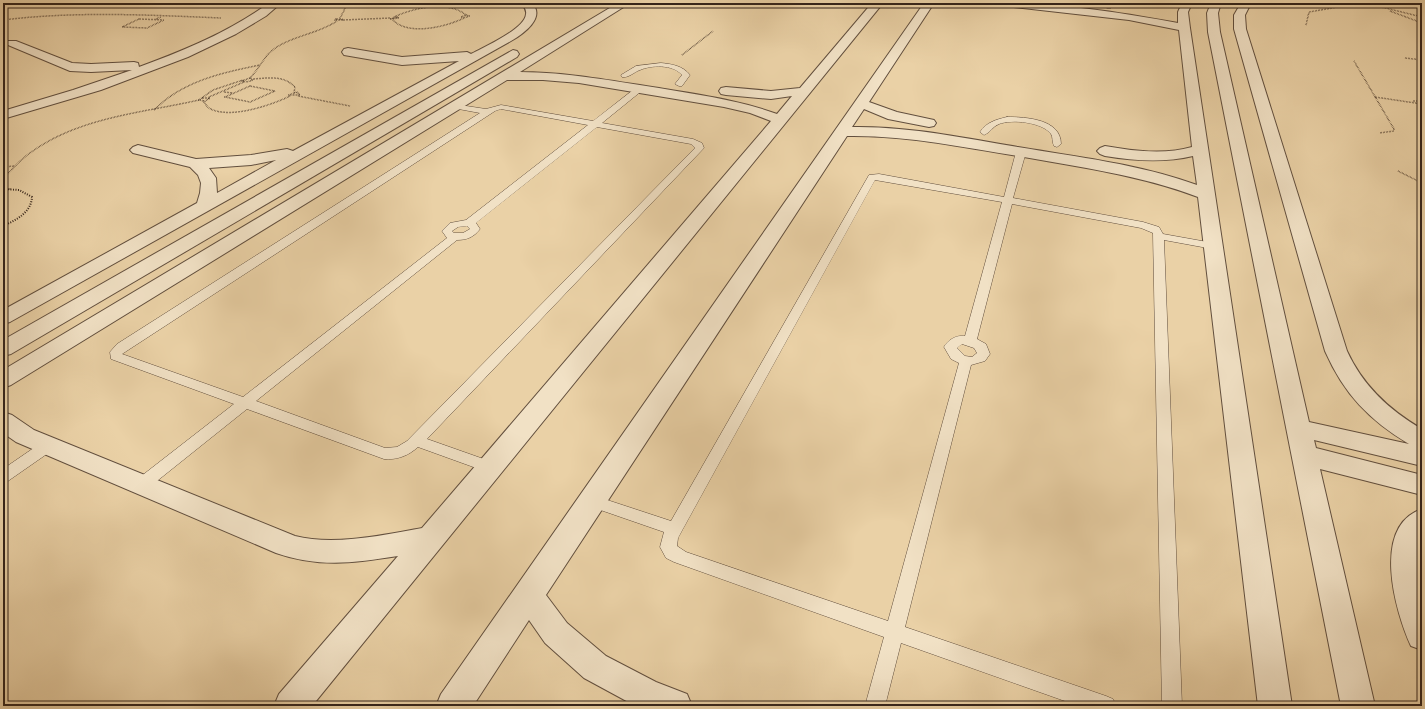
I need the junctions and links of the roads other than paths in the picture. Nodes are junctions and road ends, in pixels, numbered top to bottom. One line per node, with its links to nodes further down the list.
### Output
1 (276, 3): 18 (street)
2 (526, 3): 16 (street)
3 (600, 3): 27 (street)
4 (625, 3): 22 (street)
5 (878, 3): 26 (street)
6 (928, 3): 29 (street)
7 (1005, 3): 13 (street)
8 (1069, 3): 11 (street)
9 (1216, 3): 54 (street)
10 (1246, 3): 56 (street)
11 (1109, 5): 12 (street)
12 (1157, 12)
13 (1181, 14): 39 (street)
14 (12, 43): 20 (street)
15 (348, 52): 17 (street)
16 (482, 53): 17 (street); 24 (street)
17 (402, 61): 24 (street)
18 (166, 62): 20 (street); 28 (street)
19 (576, 66): 21 (street)
20 (70, 67): 28 (street)
21 (625, 75): 23 (street); 23 (lane)
22 (504, 76): 25 (street); 27 (street)
23 (679, 84): 26 (street)
24 (425, 85): 38 (street)
25 (640, 89): 33 (street); 35 (lane)
26 (805, 92): 33 (street)
27 (451, 99): 30 (lane); 32 (street); 34 (street)
28 (54, 100): 31 (street)
29 (861, 103): 36 (street); 39 (street)
30 (488, 112): 35 (lane); 52 (lane)
31 (3, 116)
32 (403, 117): 34 (street); 49 (street)
33 (781, 120): 60 (street)
34 (428, 122): 51 (street)
35 (595, 124): 52 (lane); 55 (lane)
36 (841, 132): 40 (street); 64 (street)
37 (138, 150): 41 (street)
38 (306, 150): 41 (street); 44 (street)
39 (1200, 150): 42 (street)
40 (1021, 152): 42 (street); 43 (lane)
41 (196, 164): 44 (street)
42 (1206, 194): 46 (street)
43 (1008, 200): 45 (lane); 48 (lane); 66 (lane)
44 (205, 206): 47 (street)
45 (1158, 236): 46 (lane); 76 (lane)
46 (1213, 246): 77 (street)
47 (3, 318)
48 (970, 341): 50 (lane); 50 (lane)
49 (3, 349)
50 (966, 361): 69 (lane)
51 (3, 380)
52 (244, 403): 55 (lane); 62 (lane)
53 (3, 421): 57 (street)
54 (1298, 428): 58 (street); 59 (street)
55 (416, 441): 60 (lane)
56 (1422, 441)
57 (49, 445): 61 (lane); 62 (street)
58 (1304, 456): 63 (street); 78 (street)
59 (1422, 457)
60 (490, 467): 67 (street)
61 (3, 478)
62 (141, 485): 67 (street)
63 (1422, 485)
64 (592, 501): 66 (lane); 68 (street)
65 (1422, 520): 70 (street)
66 (675, 529): 69 (lane)
67 (431, 538): 71 (street)
68 (528, 595): 72 (street); 73 (street)
69 (895, 632): 74 (lane); 75 (lane)
70 (1422, 636)
71 (291, 706)
72 (453, 706)
73 (675, 706)
74 (875, 706)
75 (1106, 706)
76 (1172, 706)
77 (1275, 706)
78 (1358, 706)

